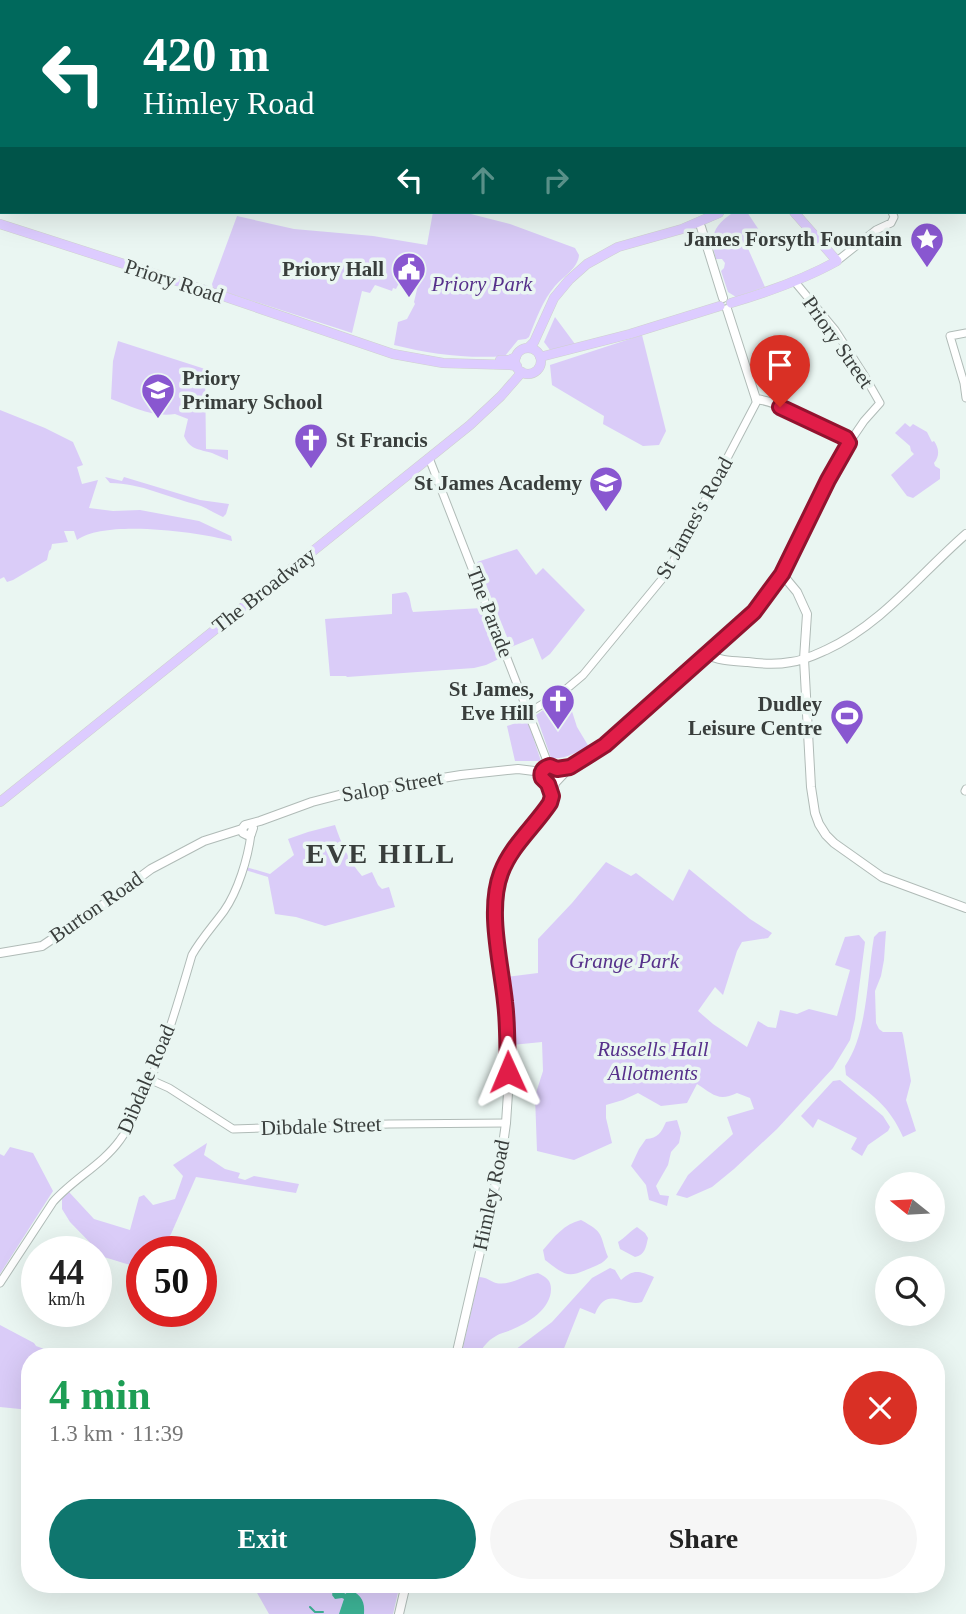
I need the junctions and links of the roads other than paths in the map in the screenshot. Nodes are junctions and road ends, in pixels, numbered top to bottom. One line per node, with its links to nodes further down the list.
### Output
1 (716, 214): 7 (main road)
2 (718, 214): 6 (main road)
3 (796, 214): 8 (main road)
4 (893, 214): 8 (street)
5 (0, 224): 13 (main road, Priory Road)
6 (705, 226): 7 (main road); 10 (main road); 12 (main road)
7 (665, 234): 12 (main road)
8 (837, 261): 9 (main road)
9 (795, 282): 10 (main road); 16 (street, Priory Street)
10 (725, 304): 12 (main road); 15 (main road)
11 (966, 333): 14 (street)
12 (535, 352): 13 (main road); 13 (main road)
13 (518, 365): 17 (main road, The Broadway)
14 (966, 398)
15 (756, 399): 16 (main road); 22 (street, St James's Road)
16 (849, 443): 19 (main road)
17 (429, 458): 22 (street, The Parade); 27 (main road, The Broadway)
18 (966, 534): 21 (main road)
19 (782, 574): 20 (main road); 21 (main road)
20 (706, 654): 21 (main road); 24 (main road)
21 (804, 659): 29 (main road)
22 (528, 713): 23 (street, The Parade)
23 (553, 767): 24 (main road); 25 (main road); 26 (main road)
24 (570, 767): 26 (main road)
25 (541, 774): 26 (main road); 28 (main road, Salop Street)
26 (554, 782): 32 (main road, Himley Road)
27 (0, 802)
28 (246, 831): 30 (main road, Burton Road); 31 (street, Dibdale Road)
29 (966, 908)
30 (0, 953)
31 (151, 1080): 32 (street, Dibdale Street); 33 (street, Dibdale Road)
32 (506, 1123): 34 (main road, Himley Road)
33 (0, 1283)
34 (458, 1348)
35 (404, 1593): 36 (main road)
36 (399, 1614)

